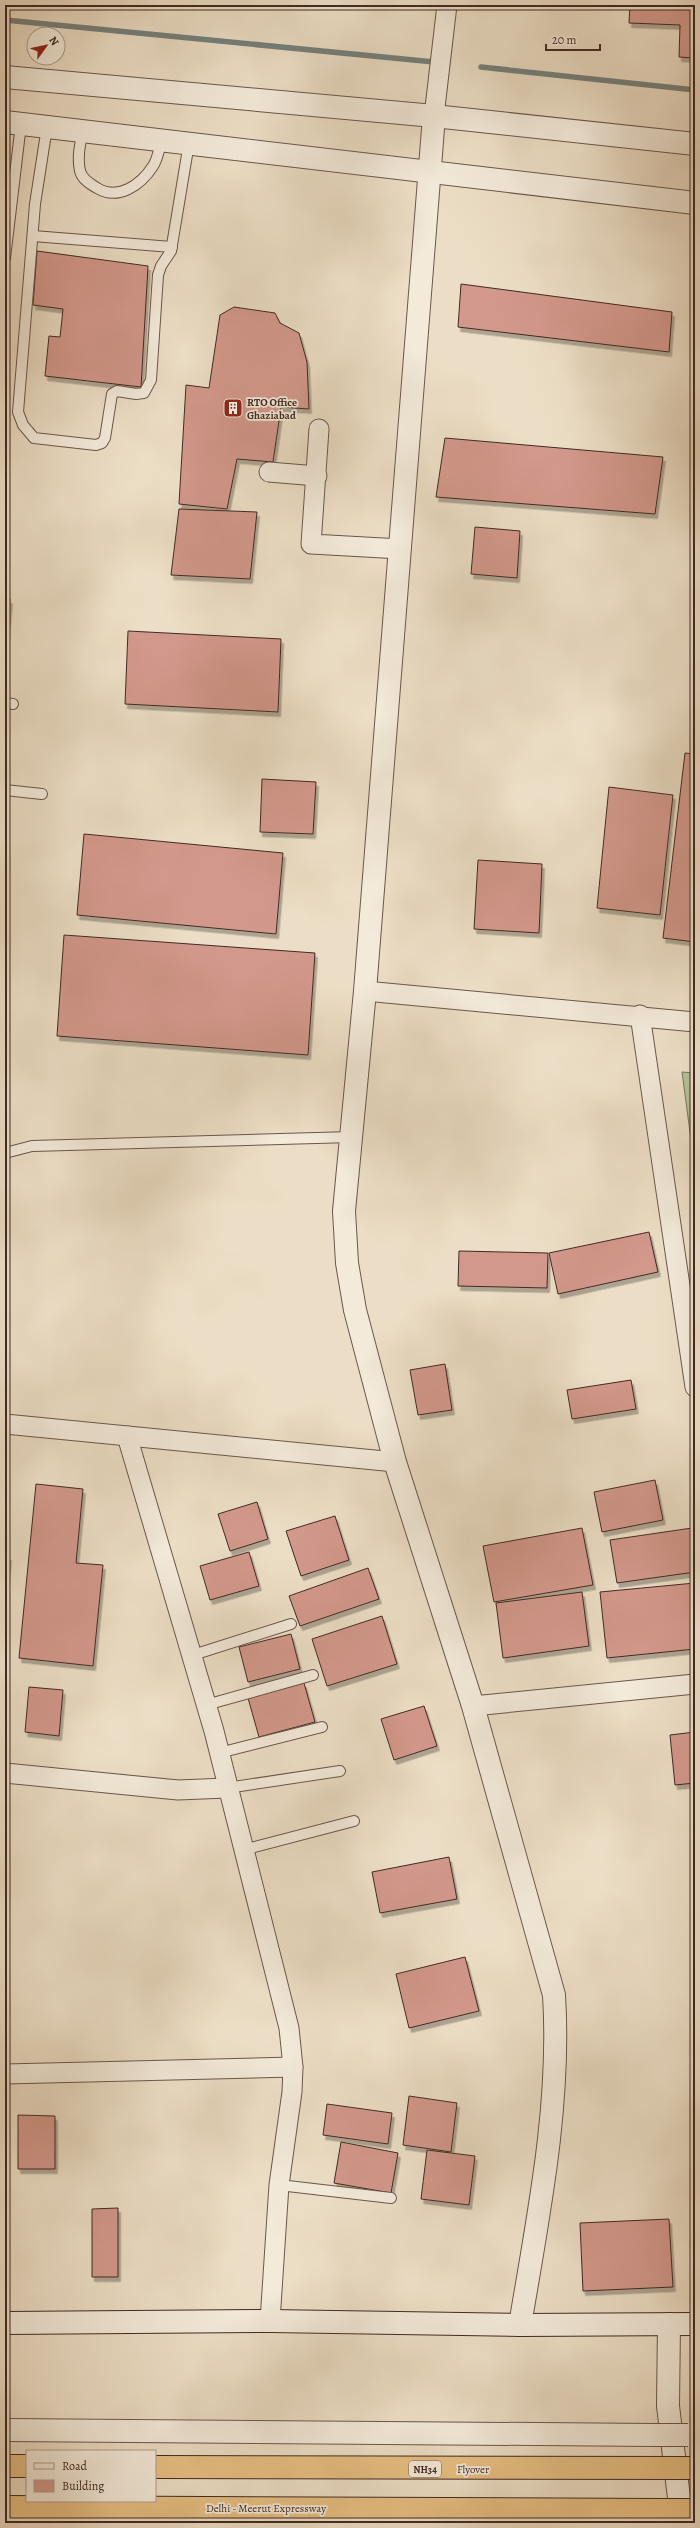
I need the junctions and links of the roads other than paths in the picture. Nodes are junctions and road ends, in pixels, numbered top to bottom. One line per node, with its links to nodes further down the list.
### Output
1 (447, 5): 3 (street)
2 (5, 77): 3 (street)
3 (434, 116): 9 (street); 10 (street)
4 (13, 123): 5 (street); 14 (lane)
5 (47, 127): 6 (street); 12 (lane)
6 (82, 131): 7 (street); 7 (lane)
7 (162, 140): 8 (street)
8 (189, 143): 10 (street); 13 (lane)
9 (695, 144)
10 (432, 172): 11 (street); 18 (street)
11 (695, 203)
12 (33, 236): 13 (lane); 13 (lane)
13 (172, 247)
14 (5, 258)
15 (319, 429): 17 (street)
16 (269, 472): 17 (street)
17 (317, 476): 18 (street)
18 (401, 549): 21 (street)
19 (5, 790): 20 (lane)
20 (42, 794)
21 (365, 991): 22 (street); 24 (street)
22 (640, 1015): 23 (street); 26 (street)
23 (695, 1022)
24 (352, 1137): 25 (lane); 29 (street)
25 (5, 1153)
26 (695, 1388)
27 (5, 1424): 28 (street)
28 (127, 1436): 29 (street); 31 (street)
29 (396, 1462): 35 (street)
30 (291, 1624): 31 (lane)
31 (193, 1655): 34 (street)
32 (313, 1674): 34 (lane)
33 (695, 1684): 35 (street)
34 (206, 1705): 37 (street)
35 (473, 1706): 51 (street)
36 (322, 1727): 37 (lane)
37 (219, 1753): 40 (street)
38 (340, 1771): 40 (lane)
39 (5, 1773): 40 (street)
40 (227, 1788): 42 (street)
41 (354, 1821): 42 (lane)
42 (243, 1850): 43 (street)
43 (293, 2067): 44 (street); 45 (street)
44 (5, 2074)
45 (279, 2185): 46 (lane); 47 (street)
46 (391, 2198)
47 (270, 2321): 48 (street); 51 (street)
48 (5, 2322)
49 (669, 2324): 50 (street); 51 (street); 60 (street)
50 (695, 2324)
51 (520, 2325)
52 (5, 2430): 53 (street, bridge)
53 (691, 2436)
54 (5, 2466): 55 (highway)
55 (26, 2466)
56 (156, 2467): 57 (highway, Flyover / NH34, bridge)
57 (695, 2468)
58 (5, 2507): 59 (highway, Delhi - Meerut Expressway, bridge)
59 (695, 2510)
60 (682, 2523)

